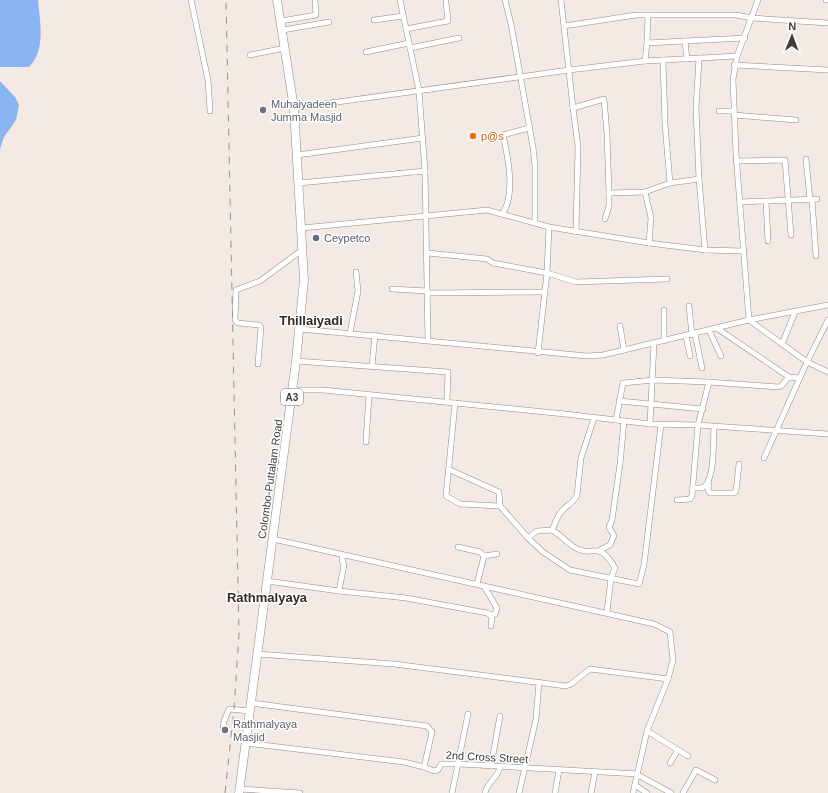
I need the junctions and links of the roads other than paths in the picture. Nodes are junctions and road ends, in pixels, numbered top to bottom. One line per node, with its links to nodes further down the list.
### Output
1 (198, 0): 8 (street)
2 (277, 0): 14 (highway, Colombo-Puttalam Road / A3)
3 (315, 0): 14 (street)
4 (400, 0): 11 (street)
5 (505, 0): 36 (street)
6 (561, 0): 17 (street)
7 (758, 0): 12 (street)
8 (192, 2): 41 (street)
9 (446, 2): 18 (street)
10 (648, 15): 12 (street); 17 (street); 23 (street)
11 (403, 16): 13 (street); 18 (street)
12 (752, 18): 16 (street); 21 (street)
13 (374, 20)
14 (281, 21): 19 (highway, Colombo-Puttalam Road / A3)
15 (329, 22): 19 (street)
16 (828, 23)
17 (564, 26): 34 (street)
18 (406, 29): 24 (street)
19 (283, 30): 25 (highway, Colombo-Puttalam Road / A3)
20 (459, 38): 24 (street)
21 (745, 38): 22 (street); 28 (street)
22 (685, 41): 23 (street); 30 (street)
23 (647, 43): 32 (street)
24 (409, 46): 26 (street); 37 (street)
25 (285, 48): 27 (street); 39 (highway, Colombo-Puttalam Road / A3)
26 (366, 52)
27 (250, 55)
28 (737, 56): 29 (street); 33 (street)
29 (699, 58): 30 (street); 51 (street)
30 (687, 59): 31 (street)
31 (663, 60): 32 (street); 53 (street)
32 (645, 61): 34 (street)
33 (734, 65): 35 (street); 43 (street)
34 (569, 70): 36 (street); 40 (street)
35 (828, 70)
36 (520, 77): 37 (street); 45 (street)
37 (419, 91): 38 (street); 39 (street); 46 (street)
38 (353, 100)
39 (294, 108): 47 (highway, Colombo-Puttalam Road / A3)
40 (573, 108): 55 (street); 66 (street)
41 (210, 111)
42 (719, 111): 43 (street)
43 (734, 113): 44 (street); 49 (street)
44 (796, 120)
45 (529, 128): 60 (street); 63 (street)
46 (423, 138): 47 (street); 50 (street)
47 (297, 155): 52 (highway, Colombo-Puttalam Road / A3)
48 (806, 159): 56 (street)
49 (736, 160): 57 (street); 58 (street)
50 (425, 171): 52 (street); 61 (street)
51 (699, 179): 53 (street); 71 (street)
52 (299, 183): 65 (highway, Colombo-Puttalam Road / A3)
53 (670, 183): 54 (street)
54 (645, 192): 55 (street); 69 (street)
55 (608, 193): 62 (street)
56 (813, 200): 57 (street); 74 (street)
57 (788, 201): 59 (street); 67 (street)
58 (740, 202): 59 (street); 72 (street)
59 (766, 202): 68 (street)
60 (502, 214): 61 (street); 63 (street)
61 (426, 216): 65 (street); 73 (street)
62 (605, 219)
63 (535, 223): 64 (street)
64 (549, 227): 66 (street); 76 (street)
65 (302, 228): 70 (highway, Colombo-Puttalam Road / A3)
66 (576, 232): 69 (street)
67 (790, 235)
68 (768, 241)
69 (649, 243): 71 (street)
70 (302, 250): 89 (highway, Colombo-Puttalam Road / A3); 104 (street)
71 (705, 250): 72 (street)
72 (744, 251): 85 (street)
73 (428, 253): 76 (street); 79 (street)
74 (816, 256)
75 (356, 272): 91 (street)
76 (547, 273): 77 (street); 80 (street)
77 (667, 279)
78 (392, 289): 79 (street)
79 (427, 292): 80 (street); 94 (street)
80 (545, 292): 99 (street)
81 (828, 305): 84 (street)
82 (689, 306): 93 (street)
83 (664, 310): 95 (street)
84 (795, 312): 85 (street); 97 (street)
85 (749, 320): 88 (street); 97 (street)
86 (828, 320): 103 (street)
87 (620, 326): 98 (street)
88 (718, 328): 90 (street); 108 (street)
89 (300, 329): 91 (street); 102 (highway, Colombo-Puttalam Road / A3)
90 (709, 330): 93 (street); 101 (street)
91 (350, 333): 92 (street)
92 (375, 335): 94 (street); 105 (street)
93 (691, 335): 95 (street); 100 (street); 106 (street)
94 (428, 341): 99 (street)
95 (664, 341): 96 (street)
96 (654, 343): 98 (street); 110 (street)
97 (782, 344): 103 (street)
98 (624, 350): 99 (street)
99 (538, 353)
100 (690, 356)
101 (721, 356)
102 (296, 361): 105 (street); 112 (highway, Colombo-Puttalam Road / A3)
103 (807, 362): 107 (street); 109 (street)
104 (258, 364)
105 (372, 366): 115 (street)
106 (702, 368)
107 (827, 371)
108 (789, 377): 109 (street); 111 (street)
109 (800, 378): 126 (street)
110 (654, 380): 111 (street); 114 (street); 117 (street)
111 (709, 382): 118 (street)
112 (292, 390): 113 (street); 138 (highway, Colombo-Puttalam Road / A3)
113 (369, 395): 115 (street); 128 (street)
114 (619, 401): 117 (street); 120 (street)
115 (447, 402): 116 (street)
116 (456, 403): 119 (street); 131 (street)
117 (651, 403): 118 (street); 122 (street)
118 (703, 409): 124 (street)
119 (594, 418): 120 (street); 136 (street)
120 (616, 420): 121 (street)
121 (624, 421): 122 (street); 140 (street)
122 (650, 424): 123 (street)
123 (661, 425): 124 (street); 144 (street)
124 (698, 425): 125 (street); 133 (street)
125 (714, 427): 126 (street); 132 (street)
126 (777, 430): 127 (street); 129 (street)
127 (828, 434)
128 (366, 442)
129 (764, 458)
130 (739, 464): 132 (street)
131 (448, 469): 135 (street); 135 (street)
132 (709, 479): 133 (street)
133 (693, 488): 134 (street)
134 (677, 500)
135 (500, 506): 137 (street)
136 (552, 530): 137 (street); 140 (street)
137 (528, 538): 144 (street)
138 (273, 539): 142 (street); 145 (highway, Colombo-Puttalam Road / A3)
139 (458, 547): 143 (street)
140 (600, 550): 144 (street)
141 (497, 554): 143 (street)
142 (343, 555): 146 (street); 148 (street)
143 (484, 556): 146 (street)
144 (611, 578): 149 (street)
145 (267, 580): 148 (street); 152 (highway, Colombo-Puttalam Road / A3)
146 (477, 584): 147 (street)
147 (484, 586): 149 (street); 150 (street)
148 (339, 591): 150 (street)
149 (607, 612): 153 (street)
150 (491, 615): 151 (street)
151 (491, 626)
152 (257, 654): 154 (street); 155 (highway, Colombo-Puttalam Road / A3)
153 (668, 679): 154 (street); 160 (street)
154 (539, 682): 169 (street)
155 (251, 702): 156 (highway, Colombo-Puttalam Road / A3); 167 (street)
156 (250, 711): 159 (street); 161 (highway, Colombo-Puttalam Road / A3)
157 (468, 714): 165 (street)
158 (500, 716): 166 (street)
159 (223, 728)
160 (647, 731): 162 (street); 172 (street)
161 (246, 743): 167 (street, 2nd Cross Street); 175 (highway, Colombo-Puttalam Road / A3)
162 (678, 750): 163 (street); 164 (street)
163 (688, 756)
164 (670, 763)
165 (459, 764): 166 (street, 2nd Cross Street); 167 (street, 2nd Cross Street); 177 (street)
166 (491, 766): 168 (street, 2nd Cross Street)
167 (424, 767)
168 (500, 767): 169 (street, 2nd Cross Street); 178 (street)
169 (524, 768): 170 (street, 2nd Cross Street); 179 (street)
170 (559, 770): 171 (street, 2nd Cross Street); 180 (street)
171 (595, 772): 172 (street, 2nd Cross Street); 181 (street)
172 (638, 775): 174 (street); 184 (street)
173 (715, 780): 185 (street)
174 (635, 785): 182 (street); 183 (street)
175 (239, 791): 176 (street)
176 (300, 793)
177 (452, 793)
178 (485, 793)
179 (519, 793)
180 (555, 793)
181 (591, 793)
182 (633, 793)
183 (647, 793)
184 (671, 793)
185 (683, 793)

